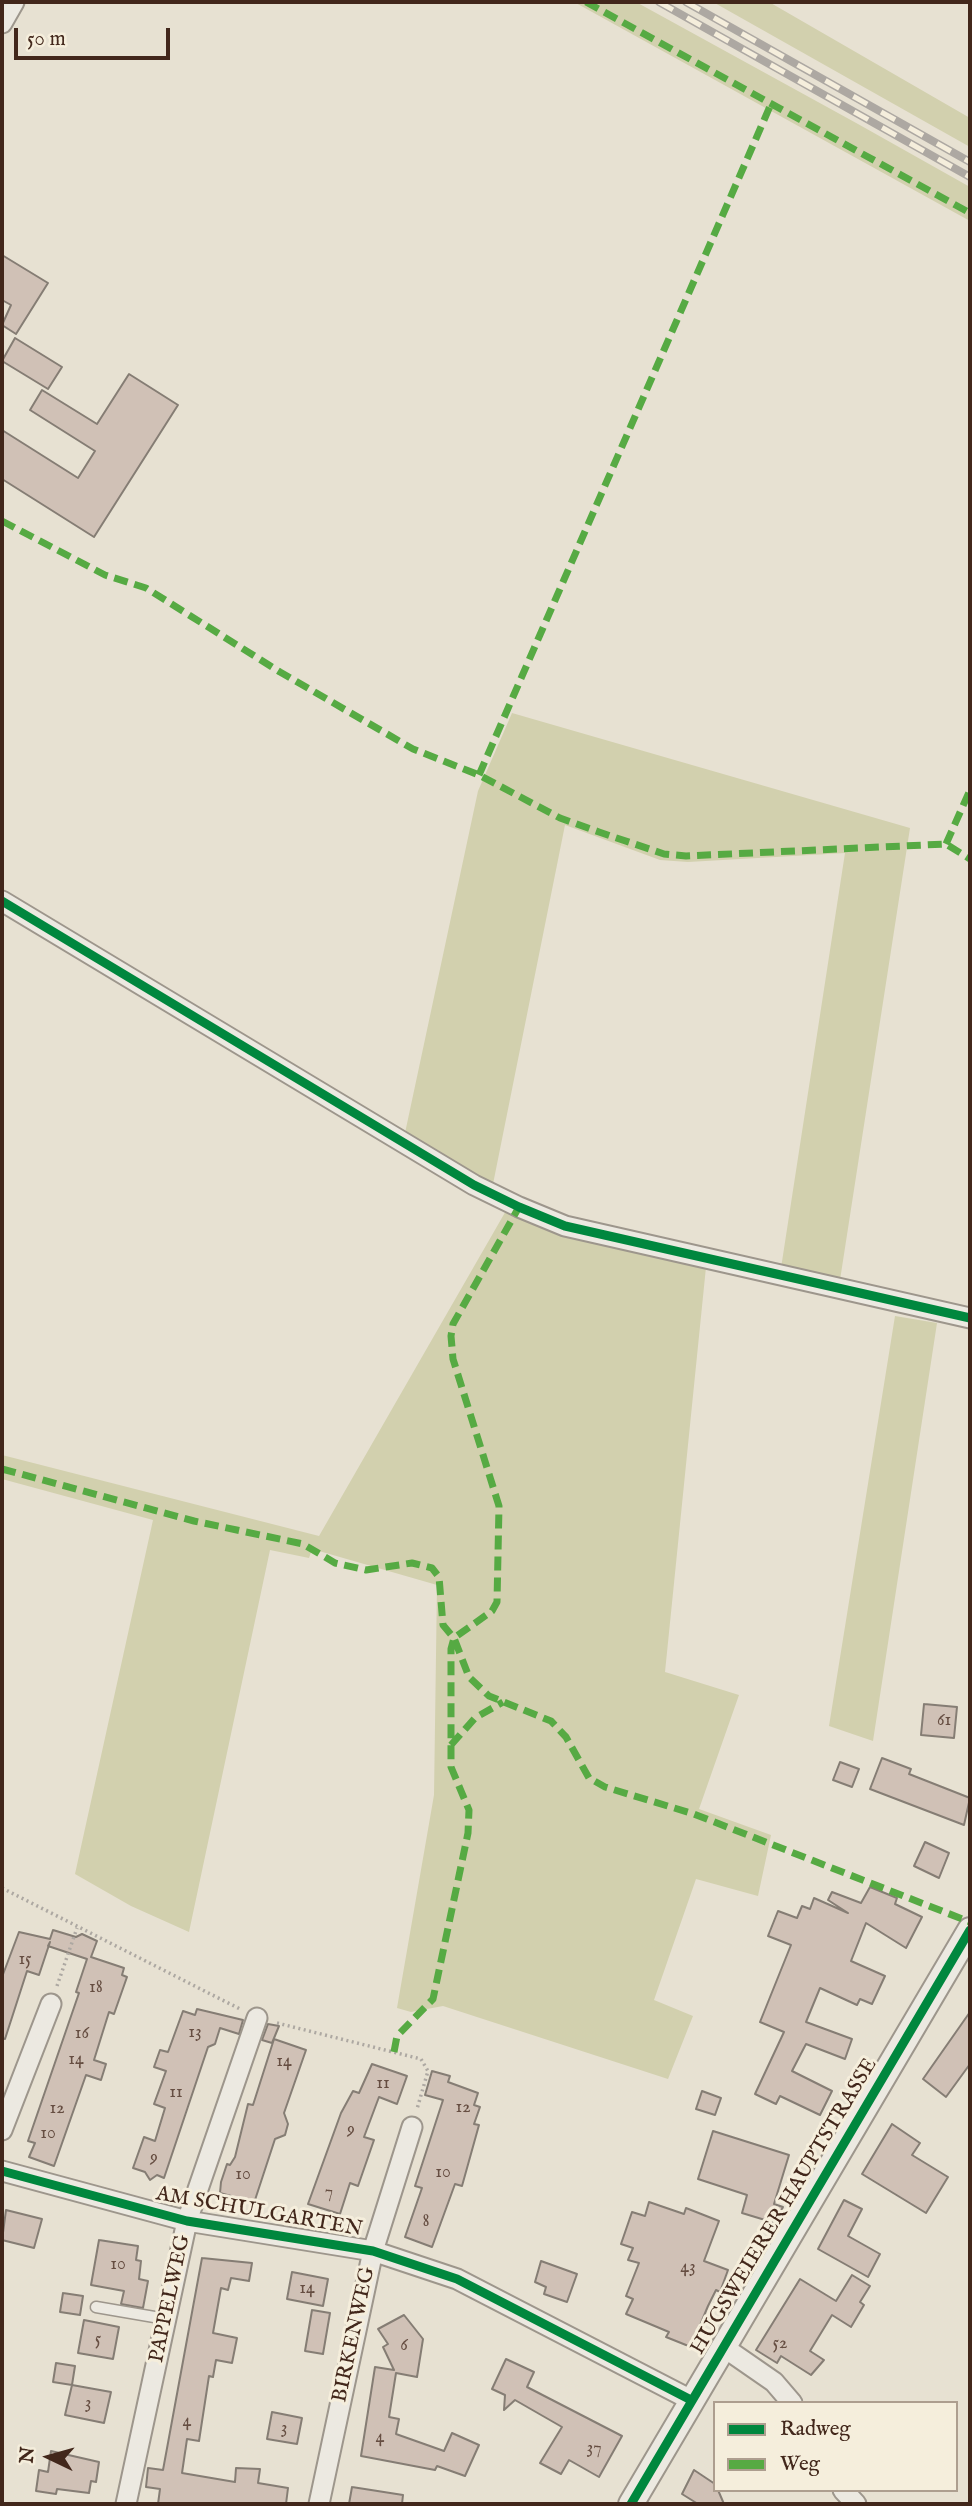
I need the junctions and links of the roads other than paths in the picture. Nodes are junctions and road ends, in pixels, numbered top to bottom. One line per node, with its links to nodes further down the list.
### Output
1 (14, 2): 2 (street)
2 (2, 23)
3 (2, 901): 4 (street)
4 (970, 1318)
5 (970, 1930): 15 (street, HUGSWEIERER HAUPTSTRASSE)
6 (51, 2004): 9 (street)
7 (257, 2018): 11 (street, PAPPELWEG)
8 (412, 2127): 12 (street, BIRKENWEG)
9 (2, 2130)
10 (2, 2171): 11 (street, AM SCHULGARTEN)
11 (187, 2221): 12 (street, AM SCHULGARTEN); 14 (street, PAPPELWEG)
12 (373, 2251): 16 (street, AM SCHULGARTEN); 19 (street, BIRKENWEG)
13 (96, 2306): 14 (lane)
14 (166, 2319): 18 (street, PAPPELWEG)
15 (722, 2346): 16 (street, HUGSWEIERER HAUPTSTRASSE); 17 (street)
16 (691, 2400): 20 (street, HUGSWEIERER HAUPTSTRASSE)
17 (790, 2401)
18 (126, 2504)
19 (319, 2504)
20 (631, 2504)

